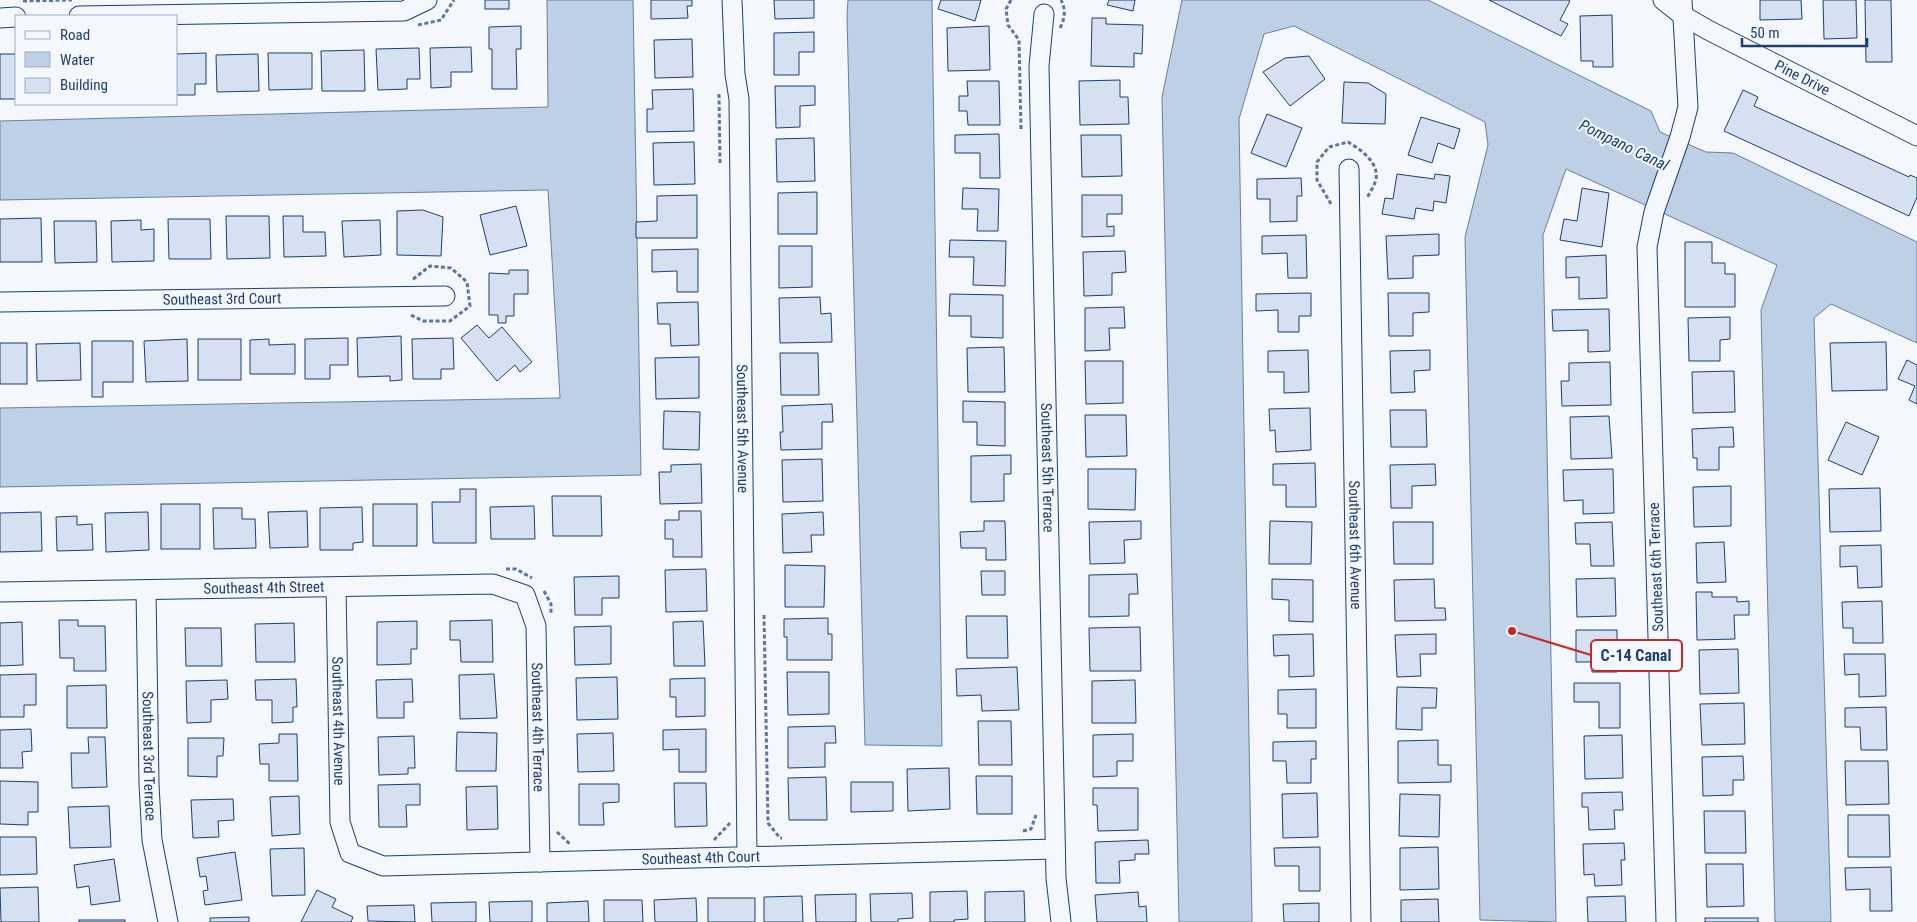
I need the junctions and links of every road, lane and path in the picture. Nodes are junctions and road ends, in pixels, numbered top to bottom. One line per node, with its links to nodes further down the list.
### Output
1 (76, 0): 6 (path)
2 (428, 0): 7 (street)
3 (732, 0): 38 (street, Southeast 5th Avenue)
4 (1011, 0): 14 (path)
5 (1663, 0): 8 (street, Pine Drive)
6 (20, 1)
7 (168, 7): 10 (street)
8 (1682, 7): 15 (street, Pine Drive); 43 (street, Southeast 6th Terrace)
9 (1044, 14): 36 (street, Southeast 5th Terrace)
10 (89, 15)
11 (15, 17): 12 (street)
12 (0, 18)
13 (719, 90): 17 (path)
14 (1021, 132)
15 (1917, 136)
16 (1349, 169): 42 (street, Southeast 6th Avenue)
17 (720, 170)
18 (445, 296): 19 (street, Southeast 3rd Court)
19 (0, 302)
20 (504, 569): 21 (path)
21 (538, 581)
22 (336, 586): 24 (street, Southeast 4th Street); 26 (street, Southeast 4th Street); 37 (street, Southeast 4th Avenue)
23 (543, 589): 28 (path)
24 (146, 590): 25 (street, Southeast 4th Street); 40 (street, Southeast 3rd Terrace)
25 (0, 592)
26 (525, 595): 39 (street, Southeast 4th Terrace)
27 (764, 613): 33 (path)
28 (552, 620)
29 (1037, 812): 32 (path)
30 (733, 819): 34 (path)
31 (557, 825): 35 (path)
32 (1022, 831)
33 (789, 838)
34 (712, 841)
35 (572, 846)
36 (1055, 849): 38 (street, Southeast 4th Court); 41 (street, Southeast 5th Terrace)
37 (350, 853): 39 (street, Southeast 4th Court)
38 (747, 857): 39 (street, Southeast 4th Court)
39 (540, 862)
40 (168, 922)
41 (1061, 922)
42 (1361, 922)
43 (1666, 922)

